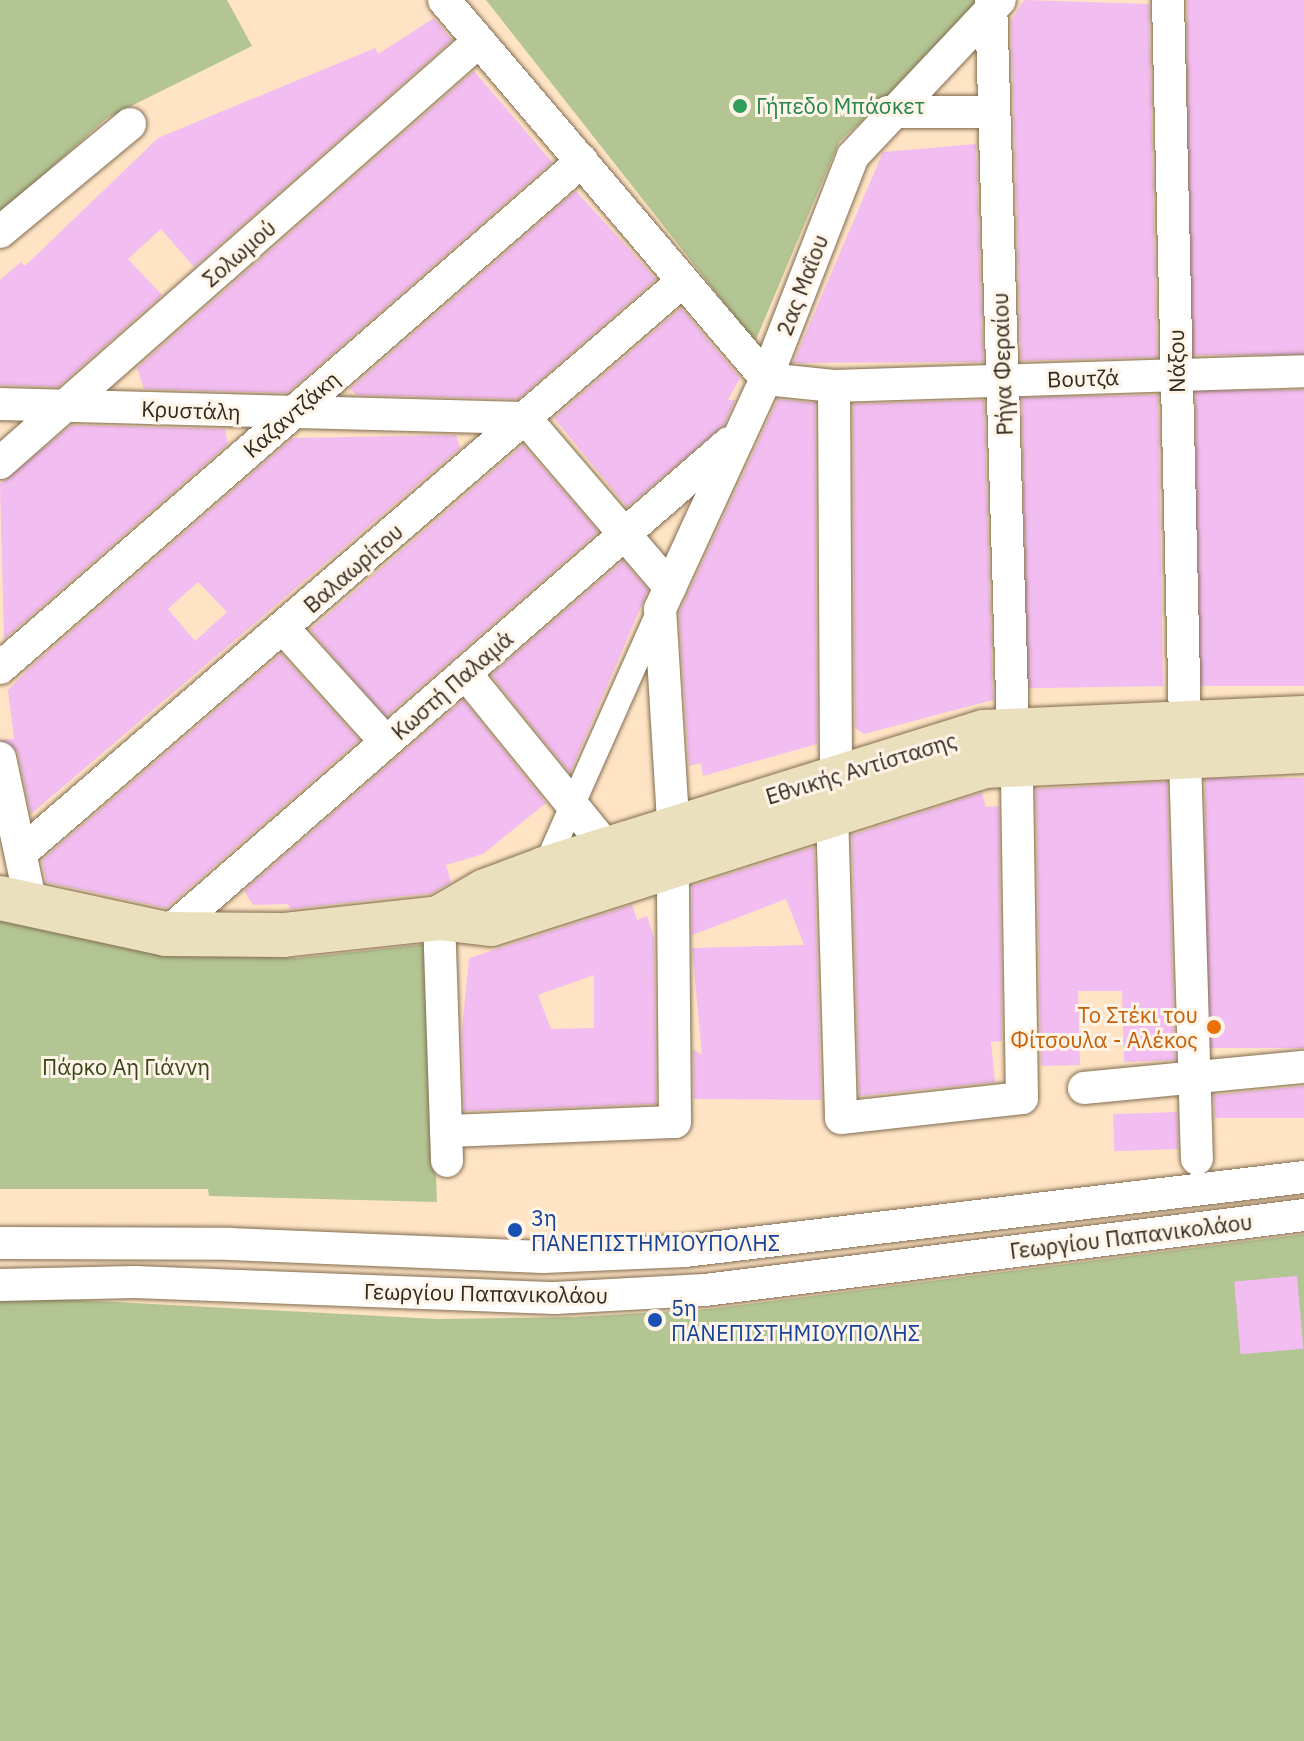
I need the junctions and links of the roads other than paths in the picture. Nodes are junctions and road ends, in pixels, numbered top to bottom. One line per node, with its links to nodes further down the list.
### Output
1 (443, 0): 4 (street)
2 (1168, 0): 12 (street, Νάξου)
3 (994, 3): 5 (street, 2ας Μαΐου); 6 (street, Ρήγα Φεραίου)
4 (478, 42): 8 (street); 17 (street, Σολωμού)
5 (888, 112): 6 (street); 13 (street, 2ας Μαΐου)
6 (994, 112): 14 (street, Ρήγα Φεραίου)
7 (130, 124): 9 (street)
8 (582, 161): 10 (street); 18 (street, Καζαντζάκη)
9 (0, 232)
10 (683, 281): 13 (street); 19 (street, Βαλαωρίτου)
11 (1304, 371): 12 (street, Βουτζά)
12 (1177, 375): 14 (street, Βουτζά); 28 (street, Νάξου)
13 (766, 379): 15 (street, Βουτζά); 20 (street, 2ας Μαΐου)
14 (1003, 381): 15 (street, Βουτζά); 30 (street, Ρήγα Φεραίου)
15 (834, 386): 33 (street)
16 (0, 404): 17 (street, Κρυστάλη)
17 (66, 406): 18 (street, Κρυστάλη); 21 (street, Σολωμού)
18 (291, 413): 19 (street, Κρυστάλη); 25 (street, Καζαντζάκη)
19 (525, 418): 22 (street); 24 (street, Βαλαωρίτου)
20 (738, 436): 22 (street, Κωστή Παλαμά); 23 (street, 2ας Μαΐου)
21 (0, 463)
22 (627, 533): 23 (street); 26 (street, Κωστή Παλαμά)
23 (665, 598): 34 (street, 2ας Μαΐου); 35 (street, 2ας Μαΐου)
24 (284, 629): 29 (street); 37 (street, Βαλαωρίτου)
25 (0, 668)
26 (465, 673): 29 (street, Κωστή Παλαμά); 34 (street)
27 (1304, 718): 28 (main road, Εθνικής Αντίστασης)
28 (1185, 740): 30 (main road, Εθνικής Αντίστασης); 31 (main road, Εθνικής Αντίστασης); 43 (street, Νάξου)
29 (386, 742): 41 (street, Κωστή Παλαμά)
30 (1015, 744): 33 (main road, Εθνικής Αντίστασης); 33 (street, Ρήγα Φεραίου)
31 (1304, 751)
32 (0, 758): 37 (street)
33 (834, 793): 35 (main road, Εθνικής Αντίστασης)
34 (574, 808): 36 (street); 38 (street, 2ας Μαΐου)
35 (672, 846): 36 (main road, Εθνικής Αντίστασης); 40 (main road, Εθνικής Αντίστασης); 40 (street, 2ας Μαΐου)
36 (608, 849): 38 (main road, Εθνικής Αντίστασης)
37 (21, 853): 39 (street)
38 (544, 869): 40 (main road, Εθνικής Αντίστασης)
39 (16, 903): 41 (main road, Εθνικής Αντίστασης)
40 (439, 918): 41 (main road, Εθνικής Αντίστασης)
41 (166, 934)
42 (1304, 1067): 43 (street)
43 (1192, 1074): 44 (street); 45 (street, Νάξου)
44 (1084, 1088)
45 (1197, 1159)
46 (1304, 1177): 48 (street, Γεωργίου Παπανικολάου)
47 (1304, 1215): 49 (street, Γεωργίου Παπανικολάου)
48 (0, 1243)
49 (0, 1285)

